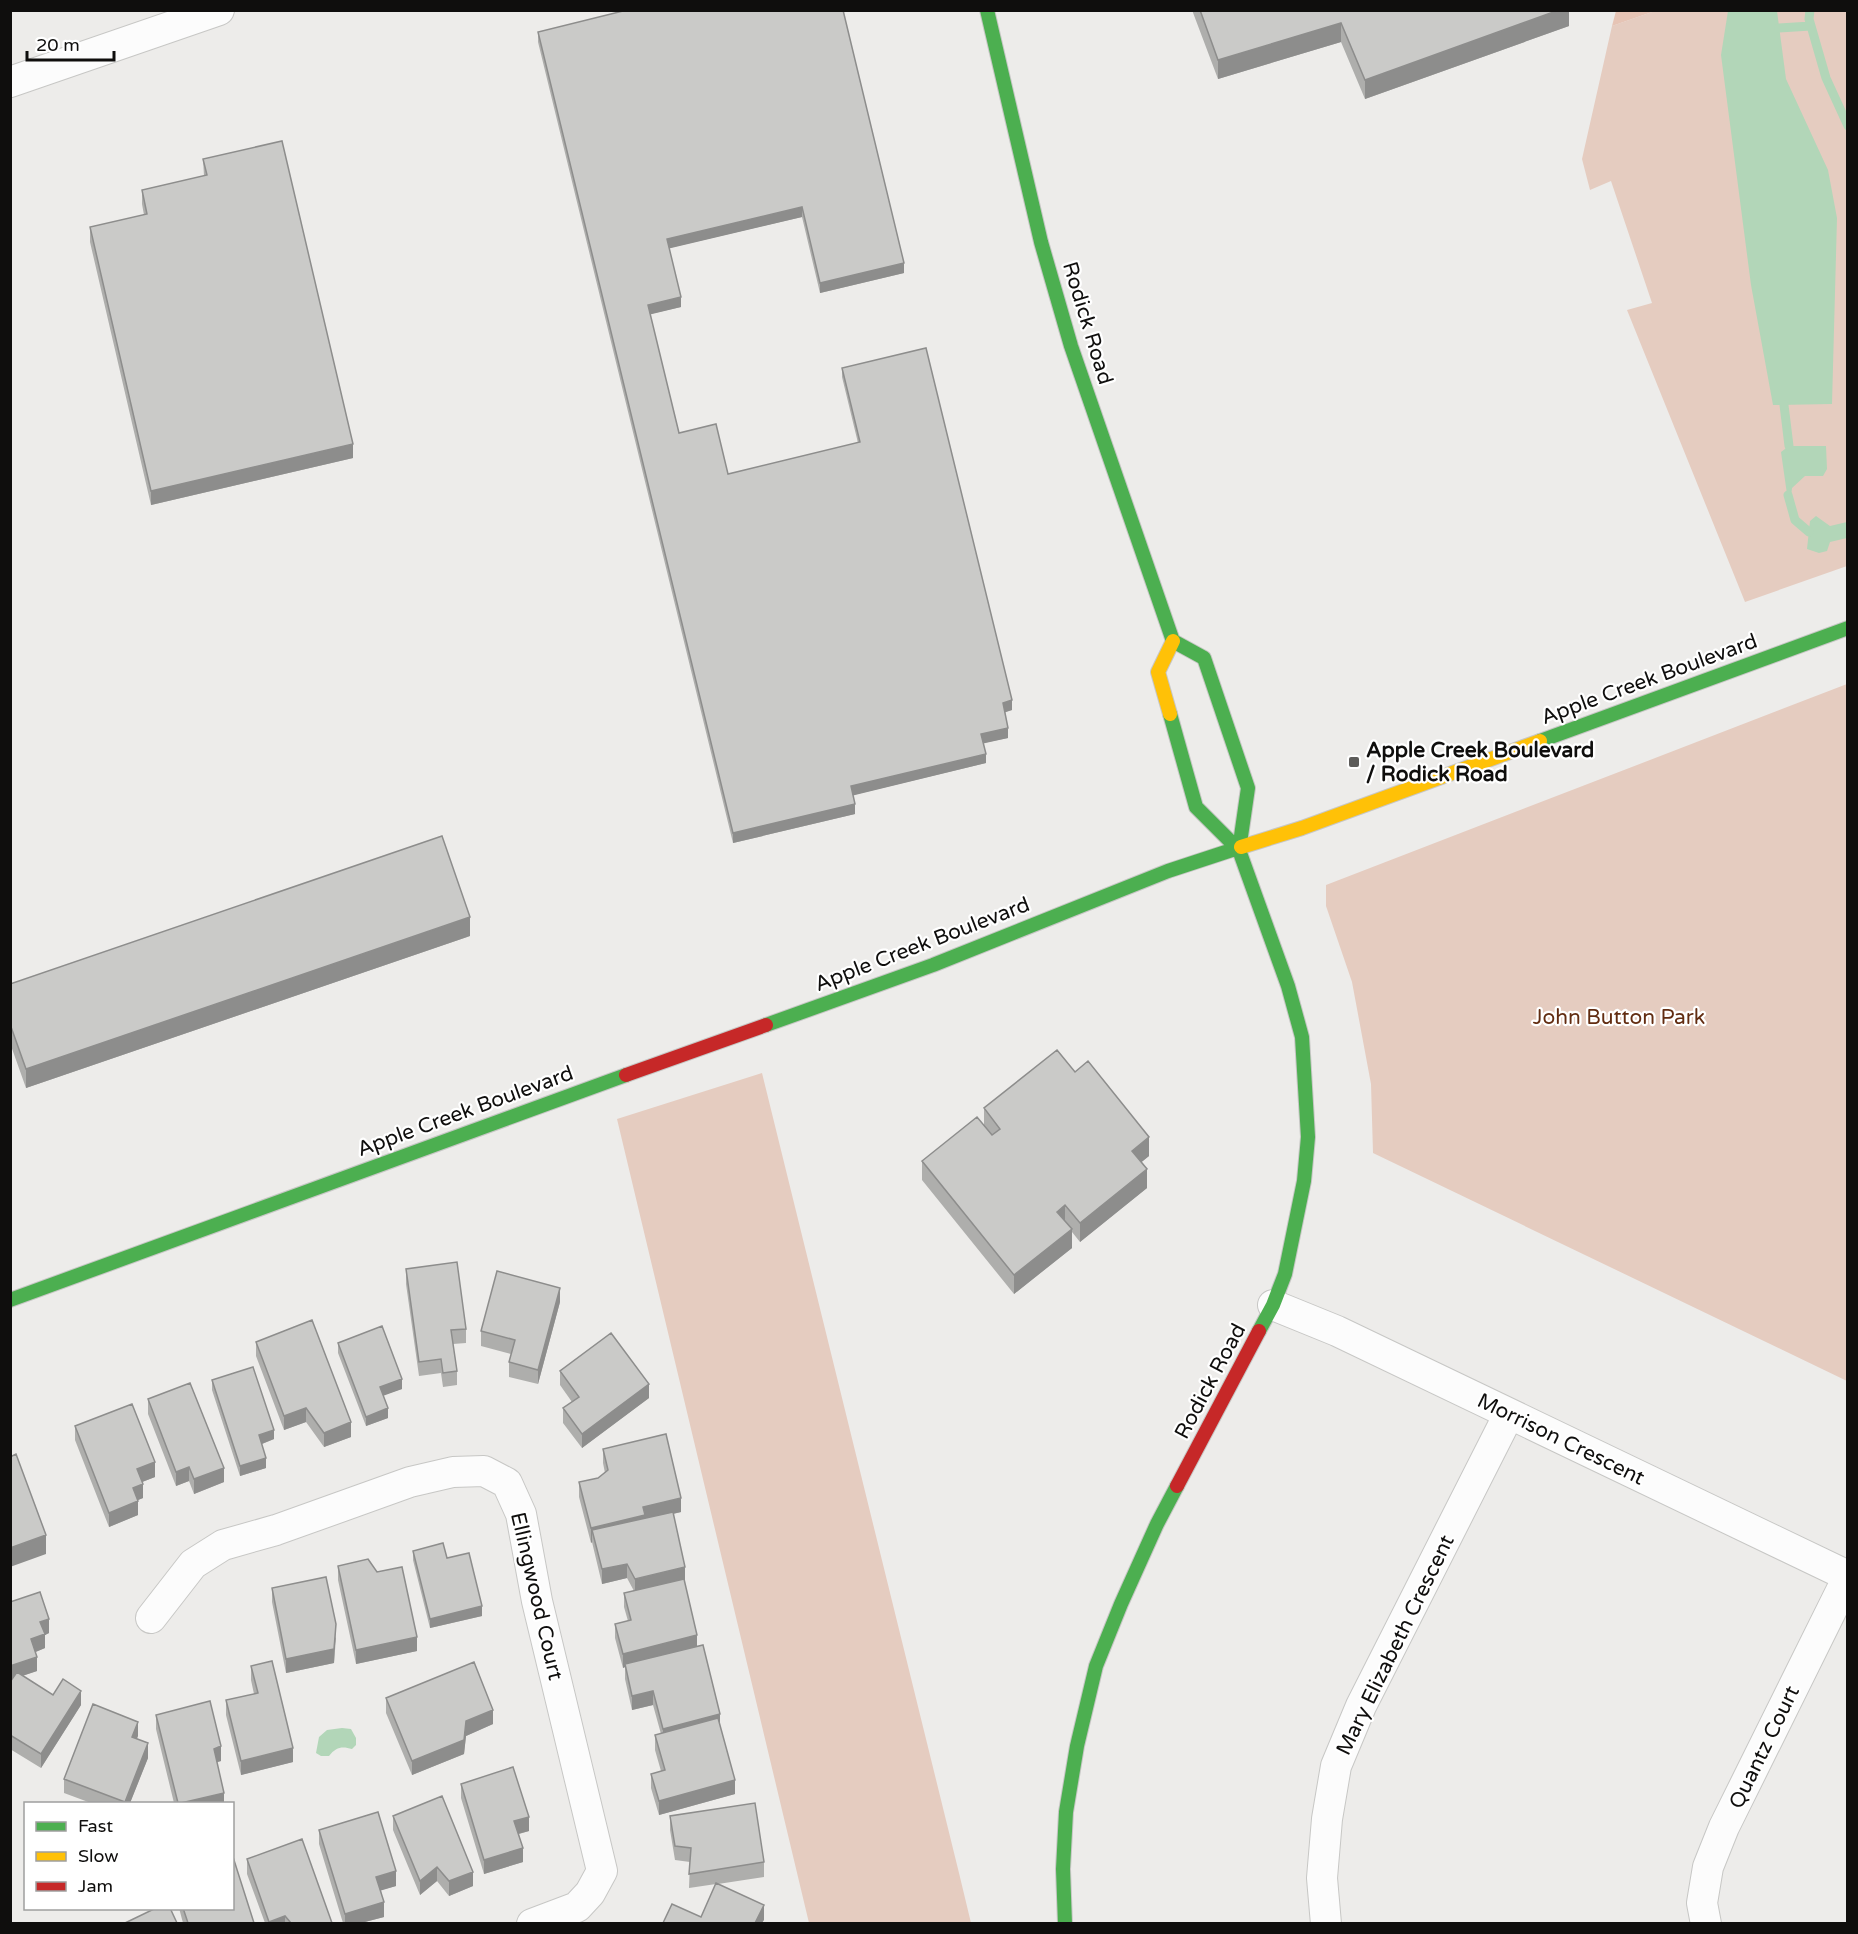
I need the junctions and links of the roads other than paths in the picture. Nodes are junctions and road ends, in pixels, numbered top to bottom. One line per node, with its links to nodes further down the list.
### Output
1 (219, 10): 3 (street)
2 (987, 10): 5 (main road, Rodick Road)
3 (10, 82)
4 (1848, 628): 6 (main road, Apple Creek Boulevard)
5 (1173, 641): 6 (main road, Rodick Road); 6 (main road, Rodick Road)
6 (1239, 850): 7 (main road, Apple Creek Boulevard); 8 (main road, Rodick Road)
7 (10, 1300)
8 (1273, 1305): 9 (street, Morrison Crescent); 13 (main road, Rodick Road)
9 (1509, 1414): 10 (street, Morrison Crescent); 14 (street, Mary Elizabeth Crescent)
10 (1848, 1576): 15 (street, Quantz Court)
11 (151, 1618): 12 (street, Ellingwood Court)
12 (532, 1923)
13 (1065, 1923)
14 (1326, 1923)
15 (1706, 1923)

